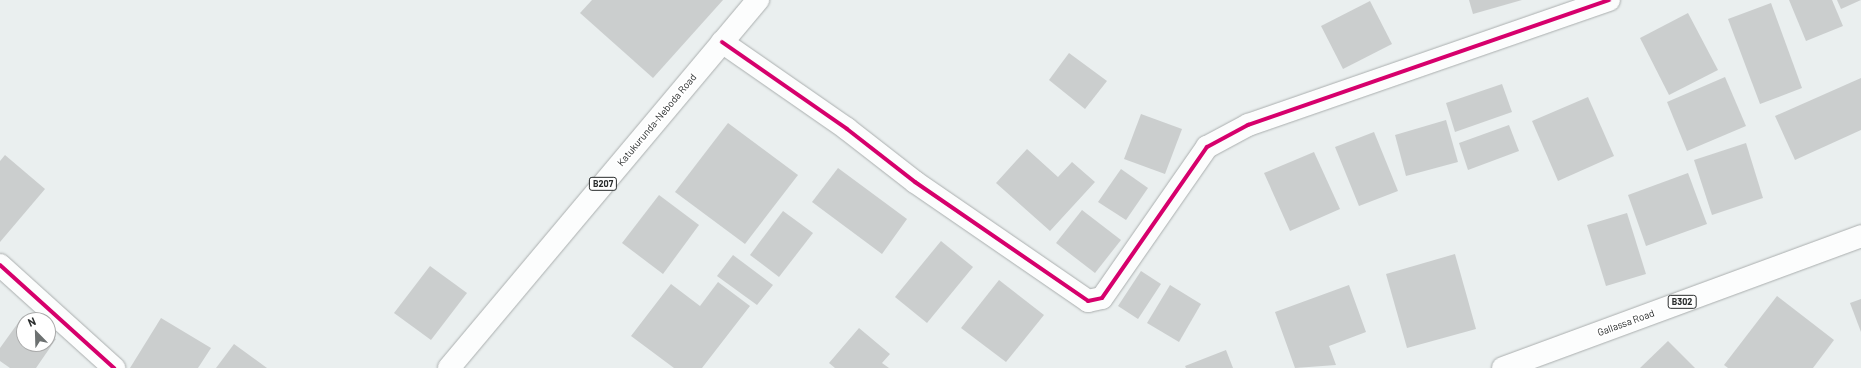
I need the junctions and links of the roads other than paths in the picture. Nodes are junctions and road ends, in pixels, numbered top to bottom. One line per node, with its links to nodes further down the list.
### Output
1 (758, 0): 3 (street, Katukurunda-Neboda Road / B207)
2 (1609, 0): 3 (street)
3 (722, 42): 8 (street, Katukurunda-Neboda Road / B207)
4 (1861, 236): 6 (street, Gallassa Road / B302)
5 (0, 265): 7 (street)
6 (1535, 364): 9 (street, Gallassa Road / B302)
7 (114, 368)
8 (449, 368)
9 (1503, 368)

